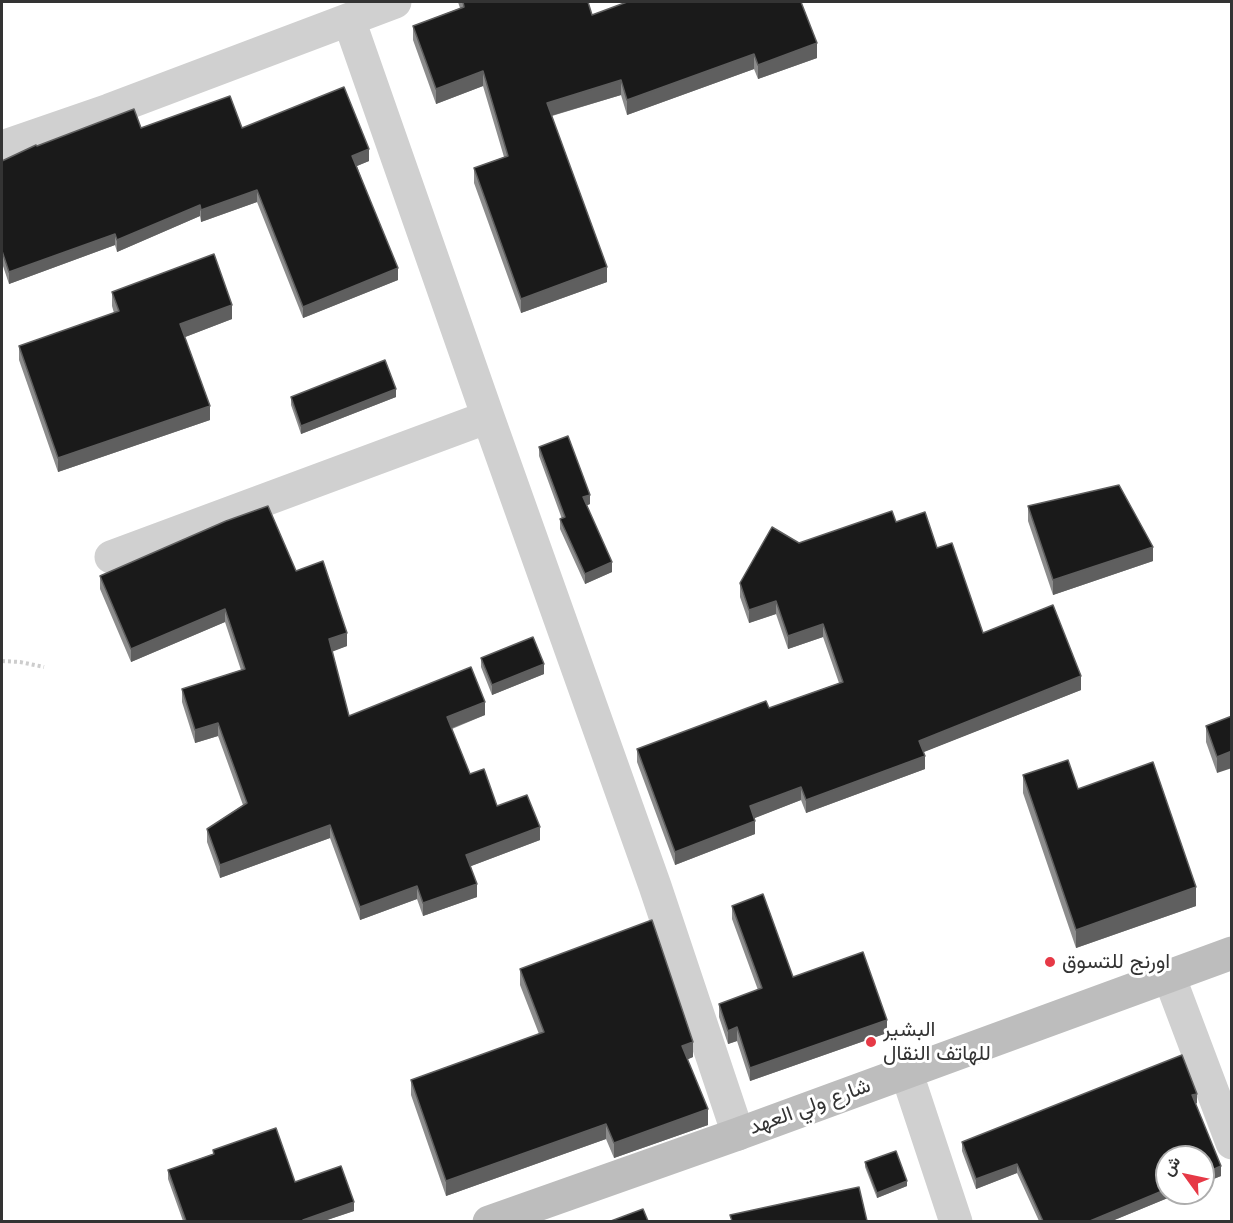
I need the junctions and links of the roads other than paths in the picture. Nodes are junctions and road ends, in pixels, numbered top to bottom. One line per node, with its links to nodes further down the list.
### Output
1 (395, 2): 2 (street)
2 (327, 17): 3 (street); 4 (street)
3 (2, 147)
4 (488, 417): 5 (street); 9 (street)
5 (111, 557)
6 (1232, 953): 7 (main road, شارع ولي العهد)
7 (1169, 976): 8 (main road, شارع ولي العهد); 10 (street)
8 (906, 1071): 9 (main road, شارع ولي العهد); 12 (street)
9 (738, 1134): 11 (main road, شارع ولي العهد)
10 (1232, 1143)
11 (489, 1221)
12 (956, 1221)

